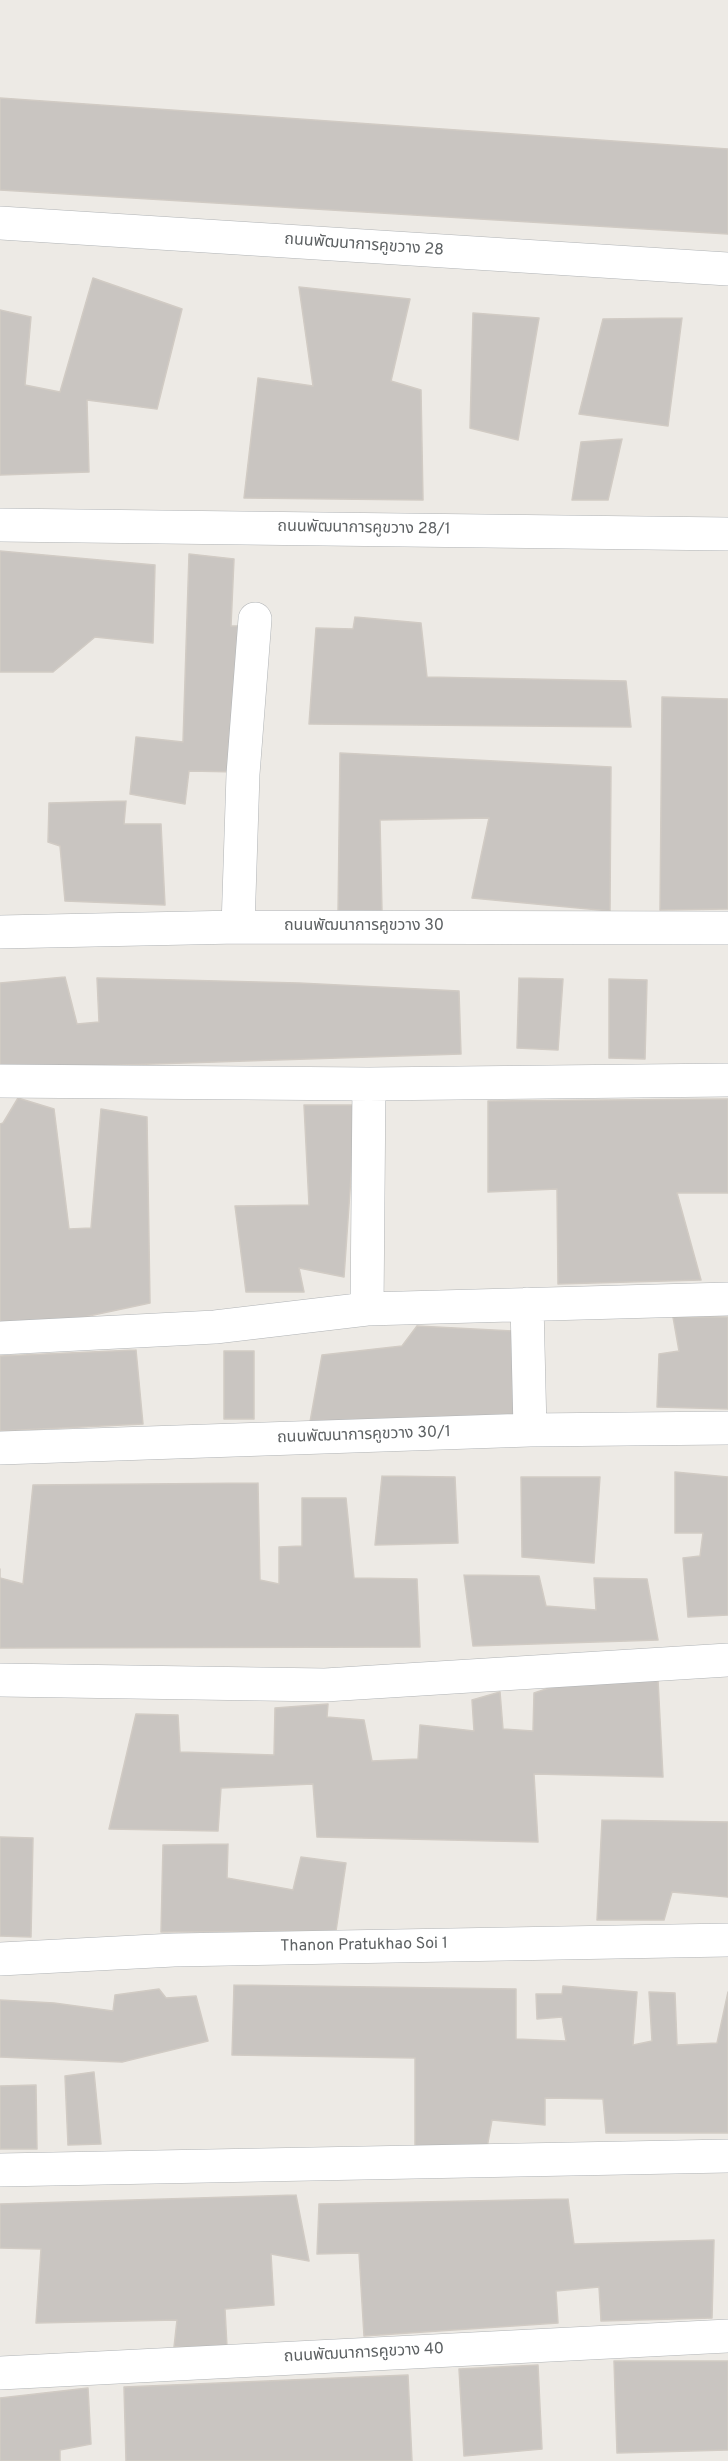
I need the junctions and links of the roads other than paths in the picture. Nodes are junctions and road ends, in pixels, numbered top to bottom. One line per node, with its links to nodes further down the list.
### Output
1 (0, 223): 2 (street, ถนนพัฒนาการคูขวาง 28)
2 (728, 269)
3 (0, 525): 4 (street, ถนนพัฒนาการคูขวาง 28/1)
4 (728, 534)
5 (255, 619): 6 (street)
6 (238, 927): 7 (street, ถนนพัฒนาการคูขวาง 30); 8 (street, ถนนพัฒนาการคูขวาง 30)
7 (728, 928)
8 (0, 932)
9 (728, 1080): 11 (street)
10 (0, 1081): 11 (street)
11 (369, 1084): 14 (street)
12 (728, 1299): 13 (street)
13 (527, 1304): 14 (street); 17 (street)
14 (367, 1309): 15 (street)
15 (0, 1338)
16 (728, 1428): 17 (street, ถนนพัฒนาการคูขวาง 30/1)
17 (530, 1430): 18 (street, ถนนพัฒนาการคูขวาง 30/1)
18 (0, 1448)
19 (728, 1660): 20 (street)
20 (0, 1680)
21 (728, 1940): 22 (street, Thanon Pratukhao Soi 1)
22 (0, 1959)
23 (728, 2157): 24 (street)
24 (0, 2170)
25 (728, 2336): 26 (street, ถนนพัฒนาการคูขวาง 40)
26 (0, 2373)

